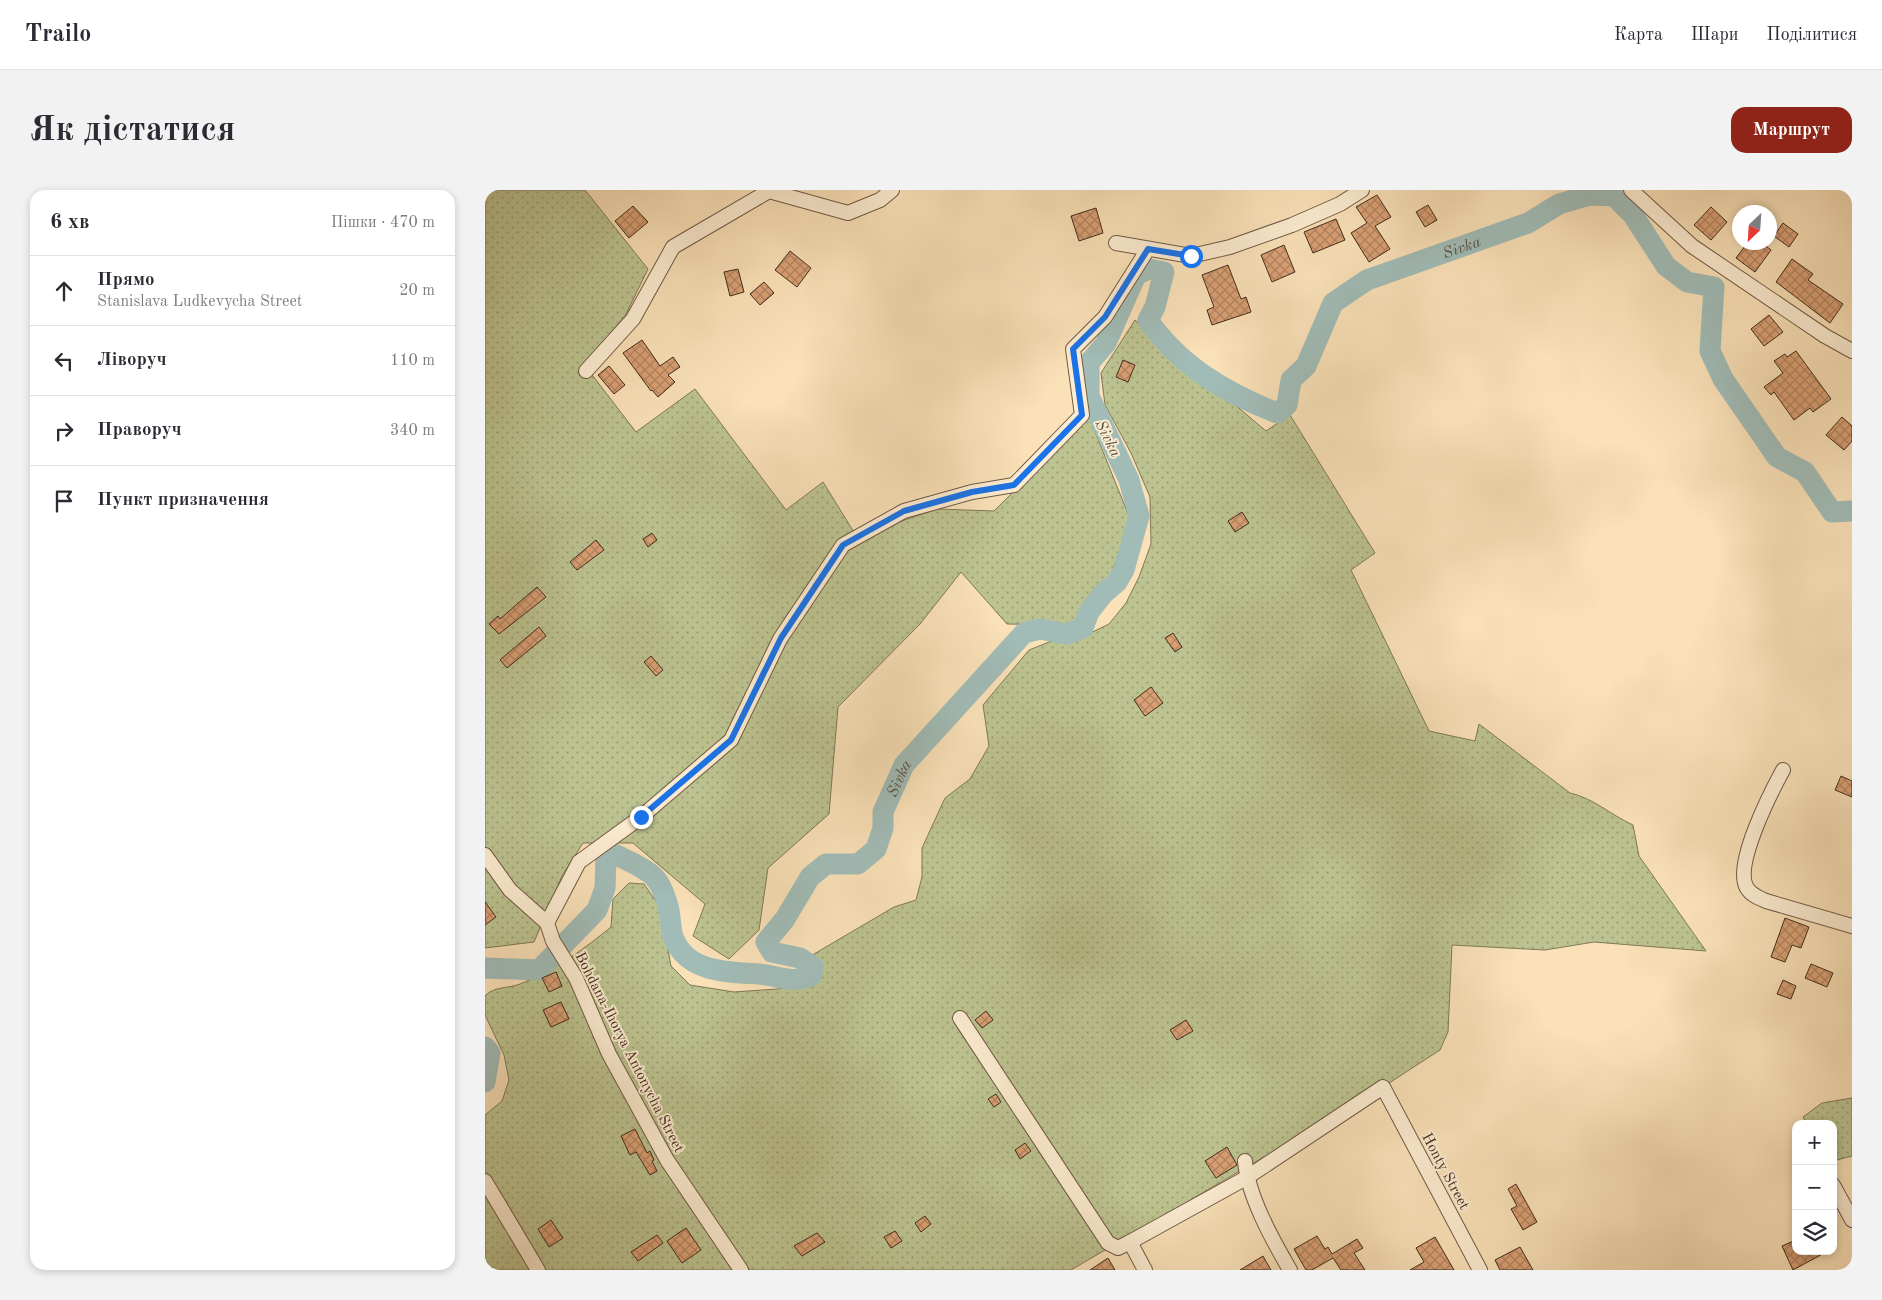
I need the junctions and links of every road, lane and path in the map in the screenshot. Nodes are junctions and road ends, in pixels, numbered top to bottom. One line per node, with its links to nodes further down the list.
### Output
1 (892, 190): 7 (street)
2 (1362, 190): 5 (street)
3 (1631, 190): 6 (street)
4 (1117, 243): 5 (street)
5 (1148, 249): 10 (street)
6 (1852, 351)
7 (586, 371)
8 (1783, 770): 11 (street)
9 (485, 855): 10 (street, Bohdana-Ihorya Antonycha Street)
10 (547, 923): 20 (street, Bohdana-Ihorya Antonycha Street)
11 (1852, 926)
12 (960, 1018): 18 (street)
13 (1245, 1161): 14 (street)
14 (1246, 1178): 18 (street); 22 (street); 23 (street, Honty Street)
15 (485, 1180): 19 (street)
16 (1837, 1192): 17 (street)
17 (1852, 1220)
18 (1130, 1242): 21 (street)
19 (538, 1270)
20 (741, 1270)
21 (1145, 1270)
22 (1289, 1270)
23 (1479, 1270)

